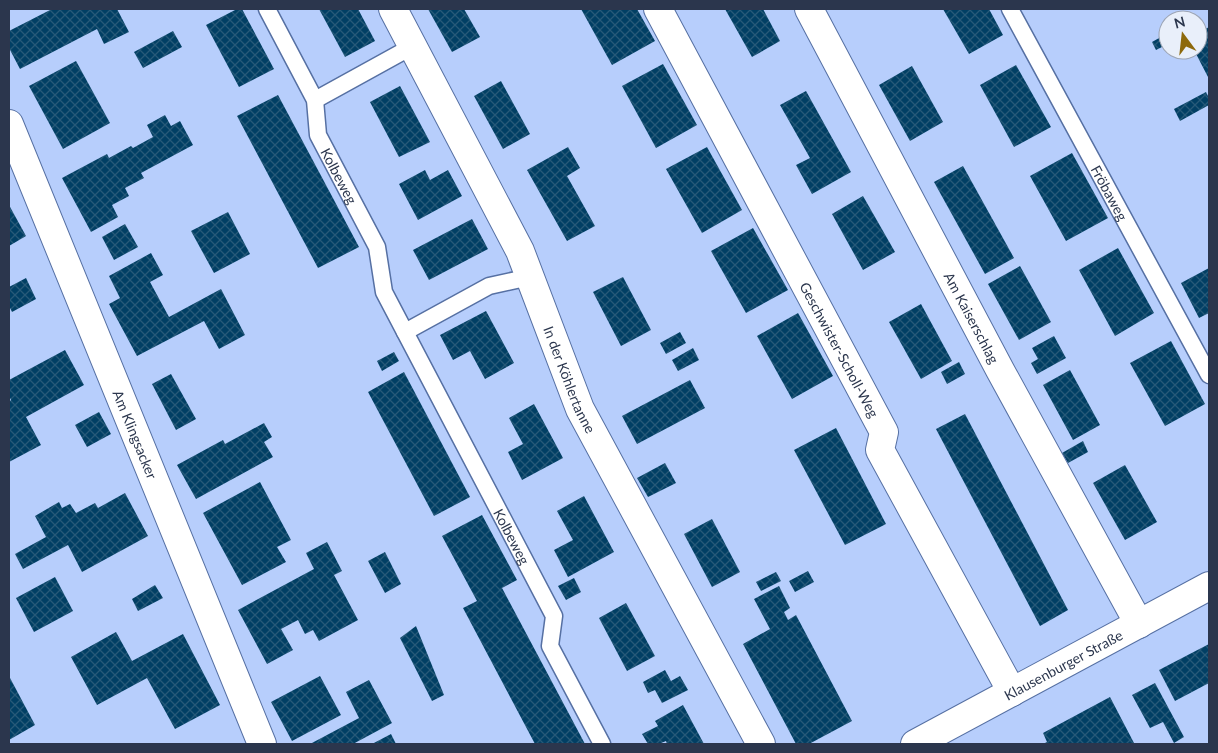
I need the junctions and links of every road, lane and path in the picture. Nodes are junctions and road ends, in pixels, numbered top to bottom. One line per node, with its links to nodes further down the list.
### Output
1 (267, 9): 7 (lane, Kolbeweg)
2 (393, 9): 6 (street, In der Köhlertanne)
3 (658, 9): 14 (street, Geschwister-Scholl-Weg)
4 (809, 9): 13 (street, Am Kaiserschlag)
5 (1010, 9): 11 (lane, Fröbaweg)
6 (413, 46): 7 (lane); 9 (street, In der Köhlertanne)
7 (315, 100): 10 (lane, Kolbeweg)
8 (9, 124): 15 (street, Am Klingsacker)
9 (530, 277): 10 (lane); 17 (street, In der Köhlertanne)
10 (405, 332): 16 (lane, Kolbeweg)
11 (1209, 375)
12 (1209, 586): 13 (street, Klausenburger Straße)
13 (1139, 624): 14 (street, Klausenburger Straße)
14 (1012, 692): 18 (street, Klausenburger Straße)
15 (262, 744)
16 (602, 744)
17 (761, 744)
18 (915, 744)

